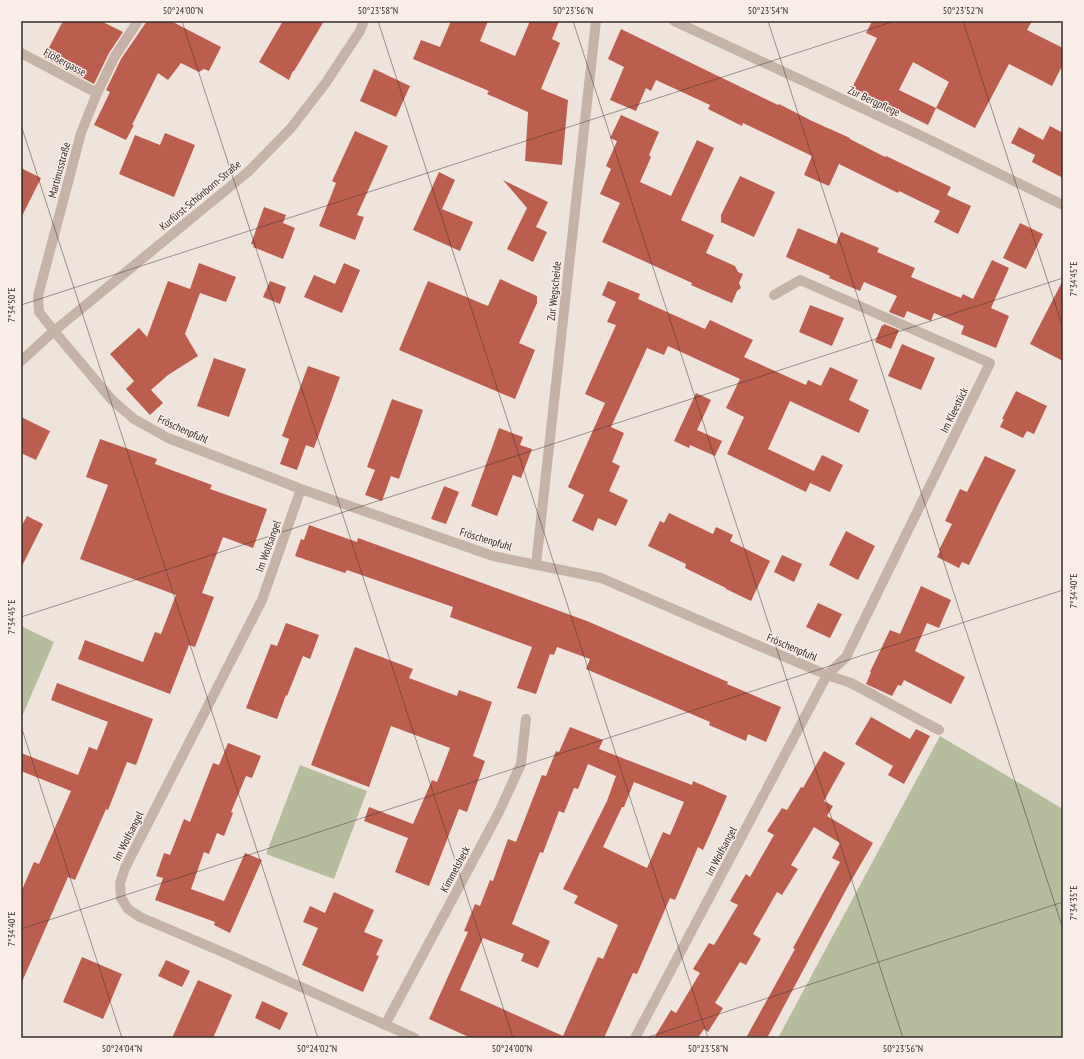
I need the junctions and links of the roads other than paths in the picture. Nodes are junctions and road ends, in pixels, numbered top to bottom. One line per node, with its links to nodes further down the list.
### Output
1 (138, 21): 6 (street, Martinusstraße)
2 (364, 21): 9 (street, Kurfürst-Schönborn-Straße)
3 (596, 21): 12 (street, Zur Wegscheide)
4 (674, 21): 7 (street, Zur Bergpflege)
5 (21, 53): 6 (street, Flößergasse)
6 (97, 93): 9 (street, Martinusstraße)
7 (1063, 205)
8 (774, 295): 13 (street, Im Kleestück)
9 (54, 331): 10 (street, Kurfürst-Schönborn-Straße); 11 (street, Fröschenpfuhl)
10 (21, 361)
11 (301, 489): 12 (street, Fröschenpfuhl); 16 (street, Im Wolfsangel)
12 (536, 564): 13 (street, Fröschenpfuhl)
13 (827, 675): 15 (street, Fröschenpfuhl); 18 (street, Im Wolfsangel)
14 (526, 719): 16 (street, Kimmelsheck)
15 (939, 730)
16 (385, 1025): 17 (street, Im Wolfsangel)
17 (415, 1038)
18 (635, 1038)

